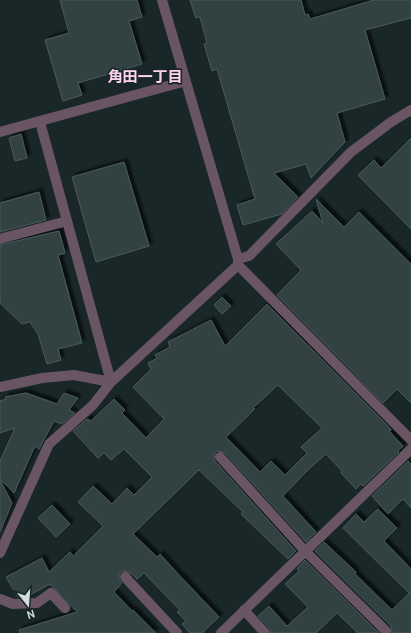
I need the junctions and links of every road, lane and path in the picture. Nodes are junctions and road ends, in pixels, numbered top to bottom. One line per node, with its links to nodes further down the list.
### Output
1 (162, 0): 2 (street)
2 (186, 81): 4 (street); 8 (street)
3 (411, 110): 8 (street)
4 (40, 122): 5 (street); 6 (street)
5 (0, 132)
6 (67, 221): 7 (street); 9 (street)
7 (0, 240)
8 (238, 262): 9 (street); 11 (street)
9 (111, 382): 10 (street); 15 (street)
10 (0, 387)
11 (411, 440)
12 (411, 449): 14 (street)
13 (220, 457): 14 (street)
14 (305, 551): 19 (street); 20 (street)
15 (0, 553)
16 (125, 577): 21 (street)
17 (0, 599): 18 (street)
18 (65, 608)
19 (244, 610): 22 (street); 23 (street)
20 (386, 631)
21 (177, 633)
22 (221, 633)
23 (265, 633)

